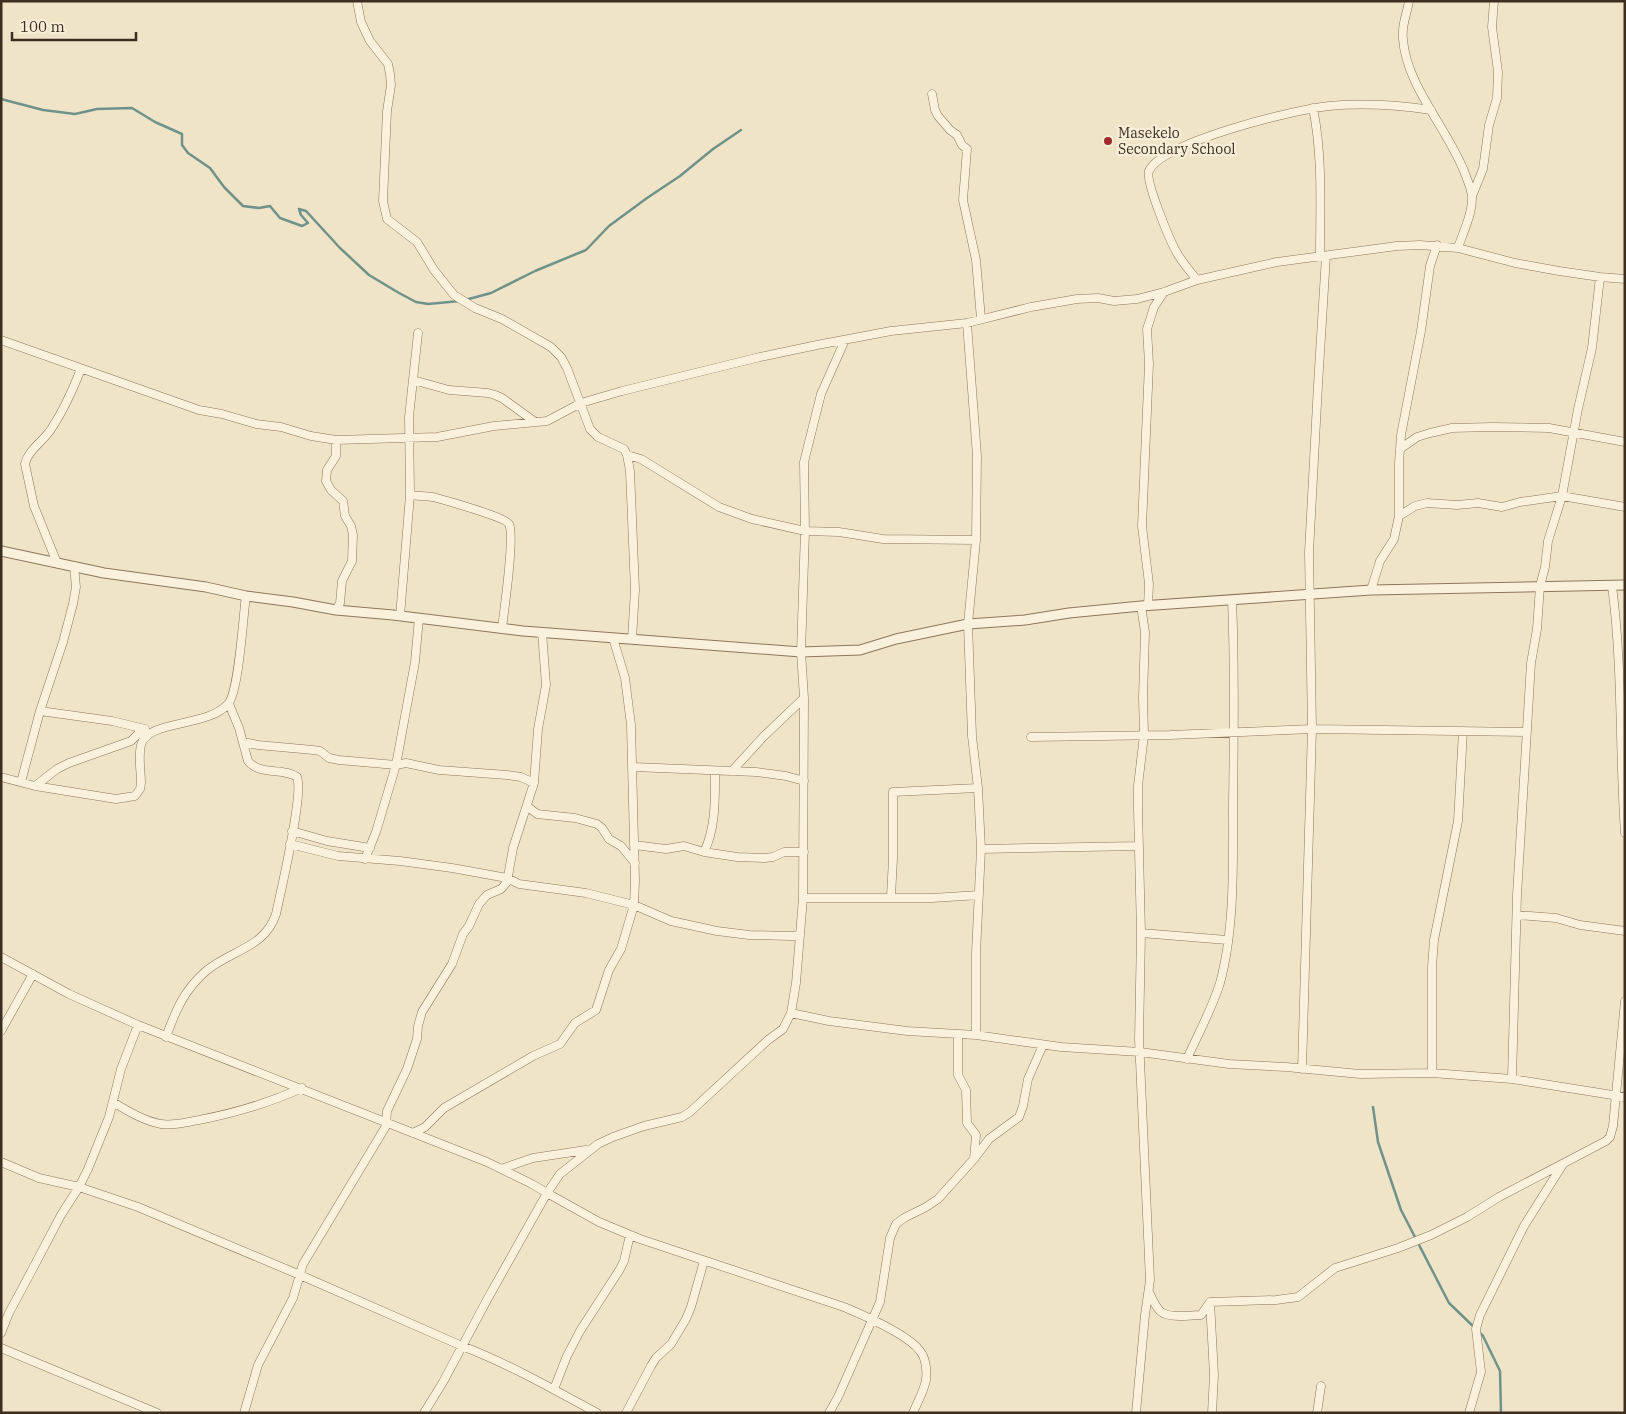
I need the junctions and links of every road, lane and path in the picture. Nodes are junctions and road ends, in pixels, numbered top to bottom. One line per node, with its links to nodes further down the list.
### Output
1 (357, 1): 22 (street)
2 (1409, 1): 6 (street)
3 (1494, 1): 7 (street)
4 (932, 94): 15 (street)
5 (1313, 108): 6 (street); 10 (street); 13 (street)
6 (1431, 110): 7 (street)
7 (1472, 196): 9 (street)
8 (1437, 245): 9 (street); 10 (street); 28 (street)
9 (1458, 248): 11 (street)
10 (1323, 256): 13 (street); 43 (street)
11 (1600, 277): 12 (street); 24 (street)
12 (1625, 279)
13 (1197, 280): 14 (street)
14 (1164, 292): 15 (street); 46 (street)
15 (982, 319): 16 (street)
16 (967, 323): 19 (street); 35 (street)
17 (418, 333): 21 (street)
18 (1, 340): 20 (street)
19 (845, 340): 22 (street); 34 (street)
20 (81, 369): 26 (street); 37 (street)
21 (413, 380): 23 (street); 25 (street)
22 (581, 403): 23 (street); 29 (street)
23 (535, 422): 25 (street)
24 (1574, 433): 27 (street); 28 (street); 31 (street)
25 (409, 438): 26 (street); 30 (street)
26 (336, 440): 47 (street)
27 (1625, 442)
28 (1400, 449): 33 (street)
29 (628, 454): 34 (street); 54 (street)
30 (410, 495): 48 (street); 51 (street)
31 (1562, 496): 32 (street); 33 (street); 40 (street)
32 (1625, 507)
33 (1399, 516): 42 (street)
34 (805, 531): 35 (street); 55 (street)
35 (976, 540): 50 (street)
36 (1, 551): 37 (street)
37 (57, 563): 38 (street)
38 (74, 566): 44 (street); 59 (street)
39 (1625, 585): 41 (street)
40 (1540, 586): 41 (street); 42 (street); 66 (street)
41 (1612, 586): 56 (street)
42 (1371, 590): 43 (street)
43 (1310, 594): 45 (street); 63 (street)
44 (246, 596): 47 (street); 58 (street)
45 (1232, 600): 46 (street); 65 (street)
46 (1144, 606): 50 (street); 67 (street)
47 (336, 610): 48 (street)
48 (400, 616): 49 (street)
49 (418, 618): 51 (street); 70 (street)
50 (968, 624): 55 (street); 79 (street)
51 (502, 628): 52 (street)
52 (542, 632): 53 (street); 77 (street)
53 (613, 638): 54 (street); 71 (street)
54 (632, 639): 55 (street)
55 (801, 652): 57 (street)
56 (1623, 681): 60 (street)
57 (804, 698): 73 (street); 75 (street)
58 (228, 704): 61 (street); 69 (street)
59 (40, 711): 62 (street); 76 (street)
60 (1623, 720): 81 (street)
61 (159, 728): 62 (street); 78 (street)
62 (142, 729): 78 (street)
63 (1312, 729): 64 (street); 65 (street); 116 (street)
64 (1464, 731): 66 (street); 117 (street)
65 (1234, 732): 67 (street); 102 (street)
66 (1527, 732): 98 (street)
67 (1144, 735): 68 (street); 86 (street)
68 (1031, 737)
69 (243, 742): 70 (street); 82 (street)
70 (396, 765): 77 (street); 87 (street)
71 (632, 767): 72 (street); 85 (street)
72 (715, 771): 73 (street); 89 (street)
73 (732, 771): 75 (street)
74 (1, 777): 76 (street)
75 (804, 781): 90 (street)
76 (21, 782): 78 (street)
77 (534, 783): 80 (street)
78 (35, 786)
79 (978, 788): 88 (street); 95 (street)
80 (526, 806): 92 (street); 93 (street)
81 (1624, 820): 83 (street)
82 (292, 831): 84 (street); 87 (street)
83 (1625, 833)
84 (290, 844): 91 (street); 112 (street)
85 (634, 846): 89 (street); 92 (street)
86 (1138, 846): 88 (street); 100 (street)
87 (370, 848): 91 (street)
88 (981, 849): 94 (street)
89 (704, 852): 90 (street)
90 (804, 852): 96 (street)
91 (365, 859): 93 (street)
92 (635, 863): 97 (street)
93 (508, 878): 97 (street); 123 (street)
94 (979, 895): 95 (street); 111 (street)
95 (890, 897): 96 (street)
96 (803, 898): 101 (street)
97 (634, 904): 101 (street); 124 (street)
98 (1517, 915): 99 (street); 118 (street)
99 (1625, 931)
100 (1141, 933): 102 (street); 114 (street)
101 (800, 935): 106 (street)
102 (1227, 940): 115 (street)
103 (1, 957): 104 (street)
104 (33, 974): 108 (street); 109 (street)
105 (1625, 1001): 107 (street)
106 (791, 1013): 110 (street); 125 (street)
107 (1624, 1014): 120 (street)
108 (138, 1026): 112 (street); 122 (street)
109 (1, 1030)
110 (958, 1034): 111 (street); 126 (street)
111 (976, 1035): 113 (street)
112 (166, 1037): 119 (street)
113 (1043, 1045): 114 (street); 126 (street)
114 (1140, 1052): 115 (street); 135 (street)
115 (1187, 1059): 116 (street)
116 (1302, 1069): 117 (street)
117 (1432, 1073): 118 (street)
118 (1512, 1080): 120 (street)
119 (302, 1088): 122 (street); 123 (street)
120 (1615, 1096): 121 (street); 128 (street)
121 (1625, 1097)
122 (113, 1102): 130 (street)
123 (386, 1121): 124 (street); 134 (street)
124 (413, 1132): 129 (street)
125 (590, 1149): 129 (street); 131 (street)
126 (974, 1159): 137 (street)
127 (1, 1162): 130 (street)
128 (1564, 1162): 136 (street); 153 (street)
129 (501, 1169): 131 (street)
130 (79, 1187): 134 (street); 138 (street)
131 (547, 1194): 132 (street); 139 (street)
132 (630, 1235): 133 (street); 142 (street)
133 (704, 1261): 137 (street); 147 (street)
134 (300, 1275): 139 (street); 144 (street)
135 (1149, 1292): 136 (street); 150 (street)
136 (1210, 1302): 151 (street)
137 (873, 1319): 148 (street); 149 (street)
138 (1, 1333)
139 (462, 1346): 142 (street); 145 (street)
140 (1, 1348): 143 (street)
141 (1321, 1386): 152 (street)
142 (554, 1389): 146 (street)
143 (157, 1413)
144 (244, 1413)
145 (424, 1413)
146 (597, 1413)
147 (626, 1413)
148 (829, 1413)
149 (913, 1413)
150 (1136, 1413)
151 (1212, 1413)
152 (1317, 1413)
153 (1469, 1413)

